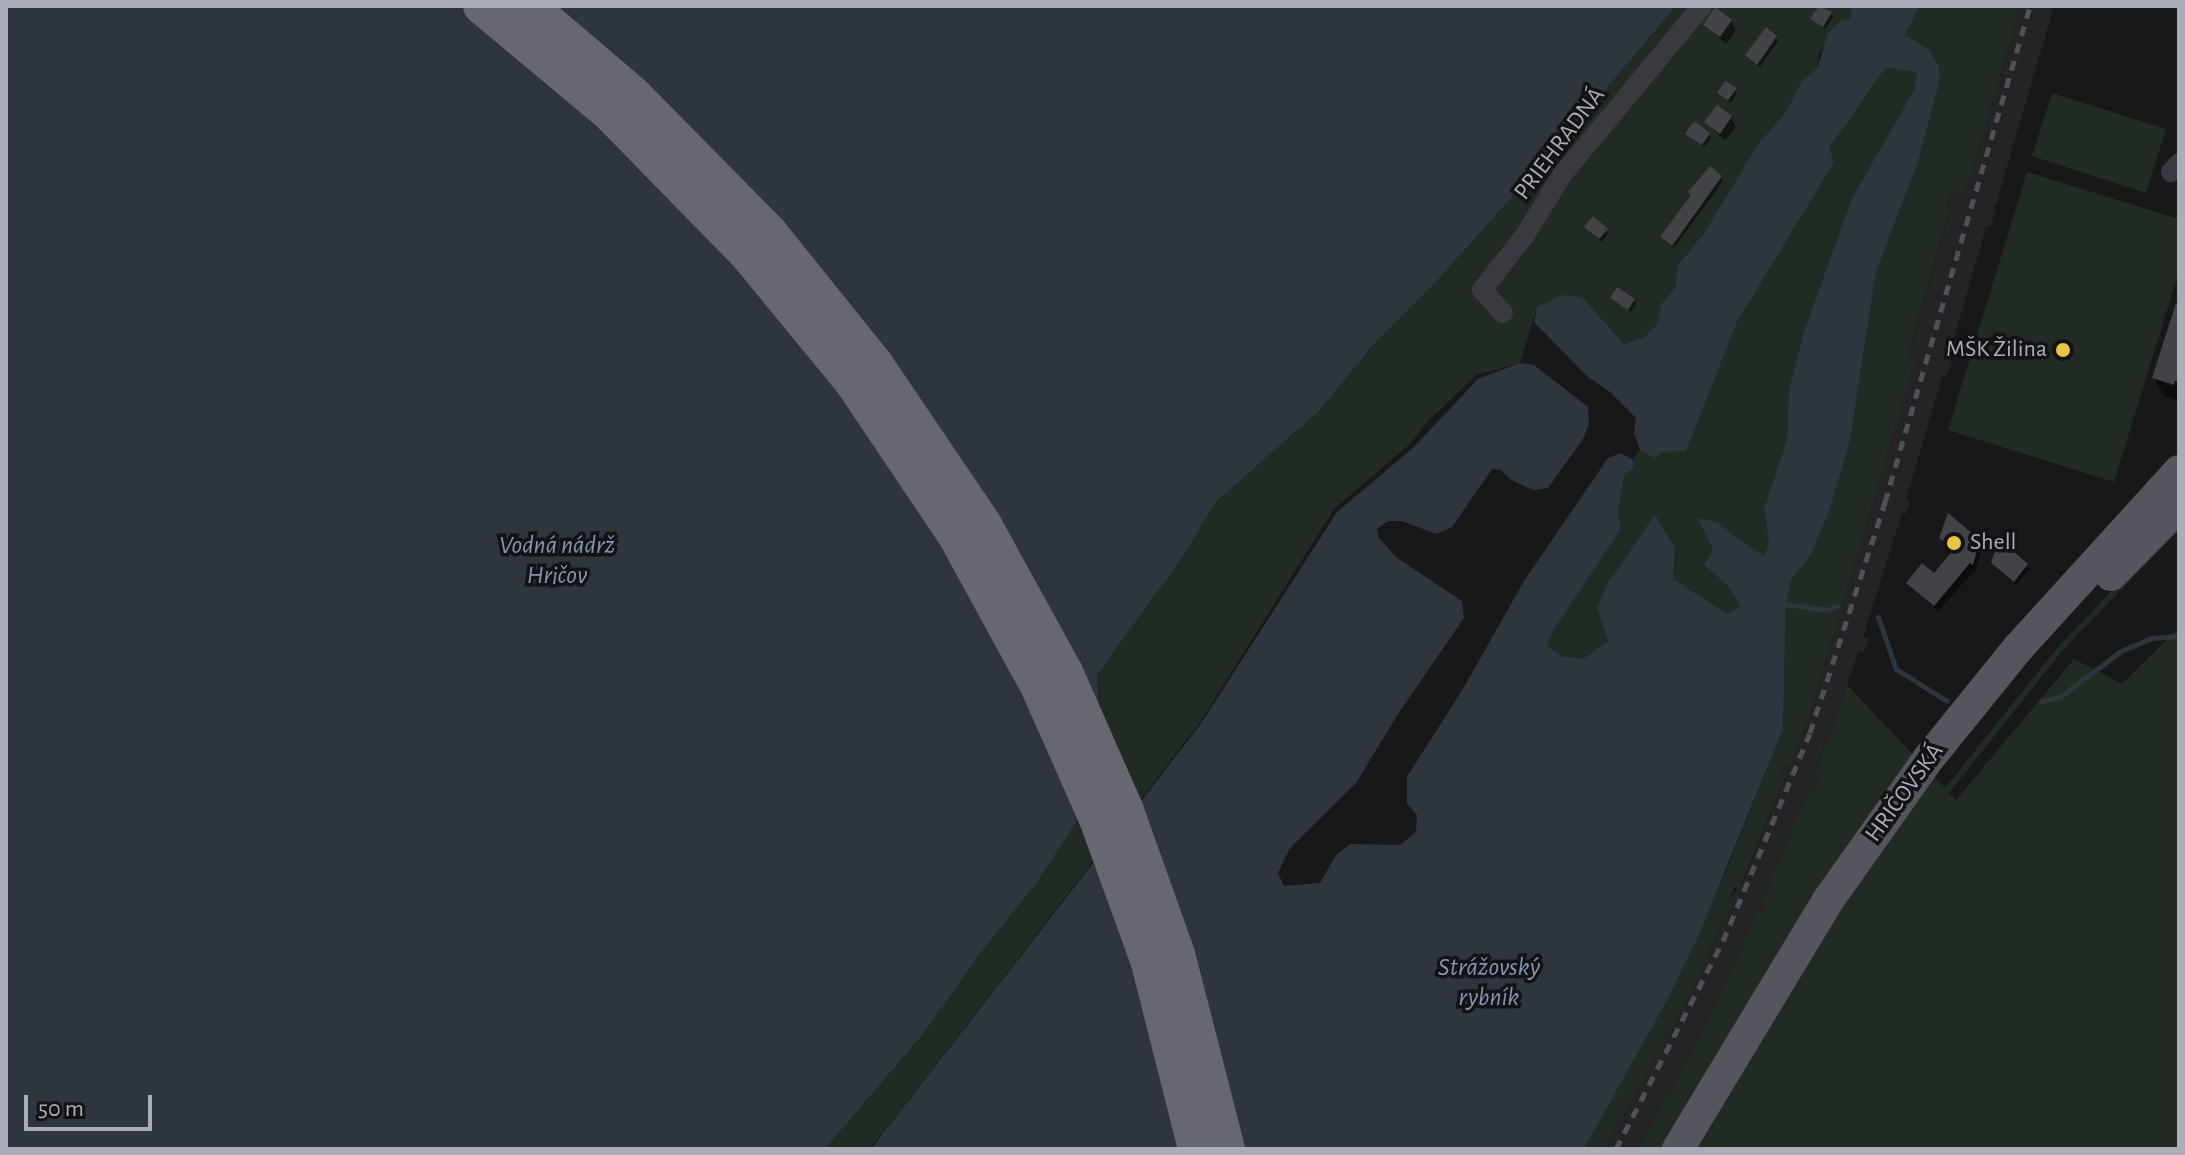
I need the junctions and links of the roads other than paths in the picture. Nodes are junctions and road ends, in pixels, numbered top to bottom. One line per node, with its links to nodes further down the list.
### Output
1 (481, 6): 7 (highway)
2 (530, 6): 8 (highway)
3 (1702, 6): 4 (street, PRIEHRADNÁ)
4 (1503, 313)
5 (2179, 471): 9 (main road, HRIČOVSKÁ)
6 (2179, 506): 10 (main road, HRIČOVSKÁ)
7 (1196, 1149)
8 (1227, 1149)
9 (1678, 1149)
10 (1700, 1149)

